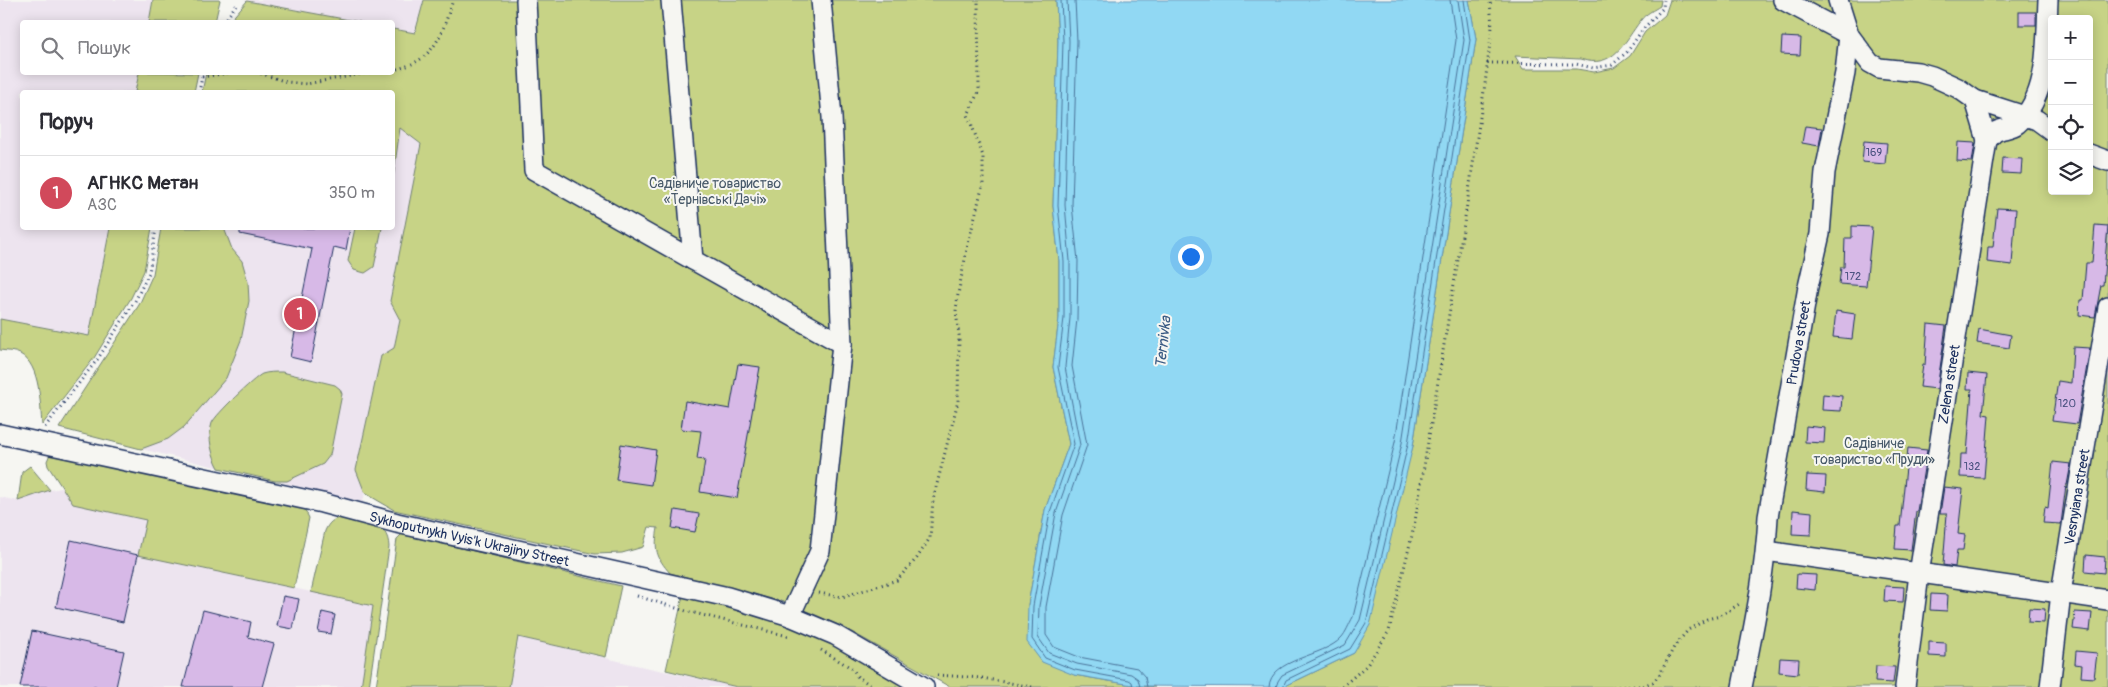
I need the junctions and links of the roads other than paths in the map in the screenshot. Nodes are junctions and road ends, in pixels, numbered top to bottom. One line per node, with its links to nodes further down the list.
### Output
1 (526, 0): 14 (street)
2 (671, 0): 14 (street)
3 (821, 0): 16 (street)
4 (1784, 0): 7 (street)
5 (1838, 0): 7 (street, Prudova street)
6 (2048, 0): 9 (street)
7 (1849, 34): 8 (street); 18 (street, Prudova street)
8 (1975, 100): 9 (street); 11 (street)
9 (2026, 115): 10 (street); 11 (street)
10 (2048, 128)
11 (1987, 140): 19 (street, Zelena street)
12 (2093, 155): 13 (street)
13 (2108, 161)
14 (693, 260): 16 (street)
15 (2108, 307): 20 (street, Vesnyiana street)
16 (842, 344): 22 (street)
17 (0, 434): 22 (street, Sykhoputnykh Vyis'k Ukrajiny Street)
18 (1766, 551): 19 (street); 24 (street, Prudova street)
19 (1919, 574): 20 (street); 25 (street, Zelena street)
20 (2062, 594): 21 (street); 26 (street, Vesnyiana street)
21 (2108, 600)
22 (790, 616): 23 (street, Sykhoputnykh Vyis'k Ukrajiny Street)
23 (926, 681)
24 (1742, 687)
25 (1905, 687)
26 (2050, 687)

